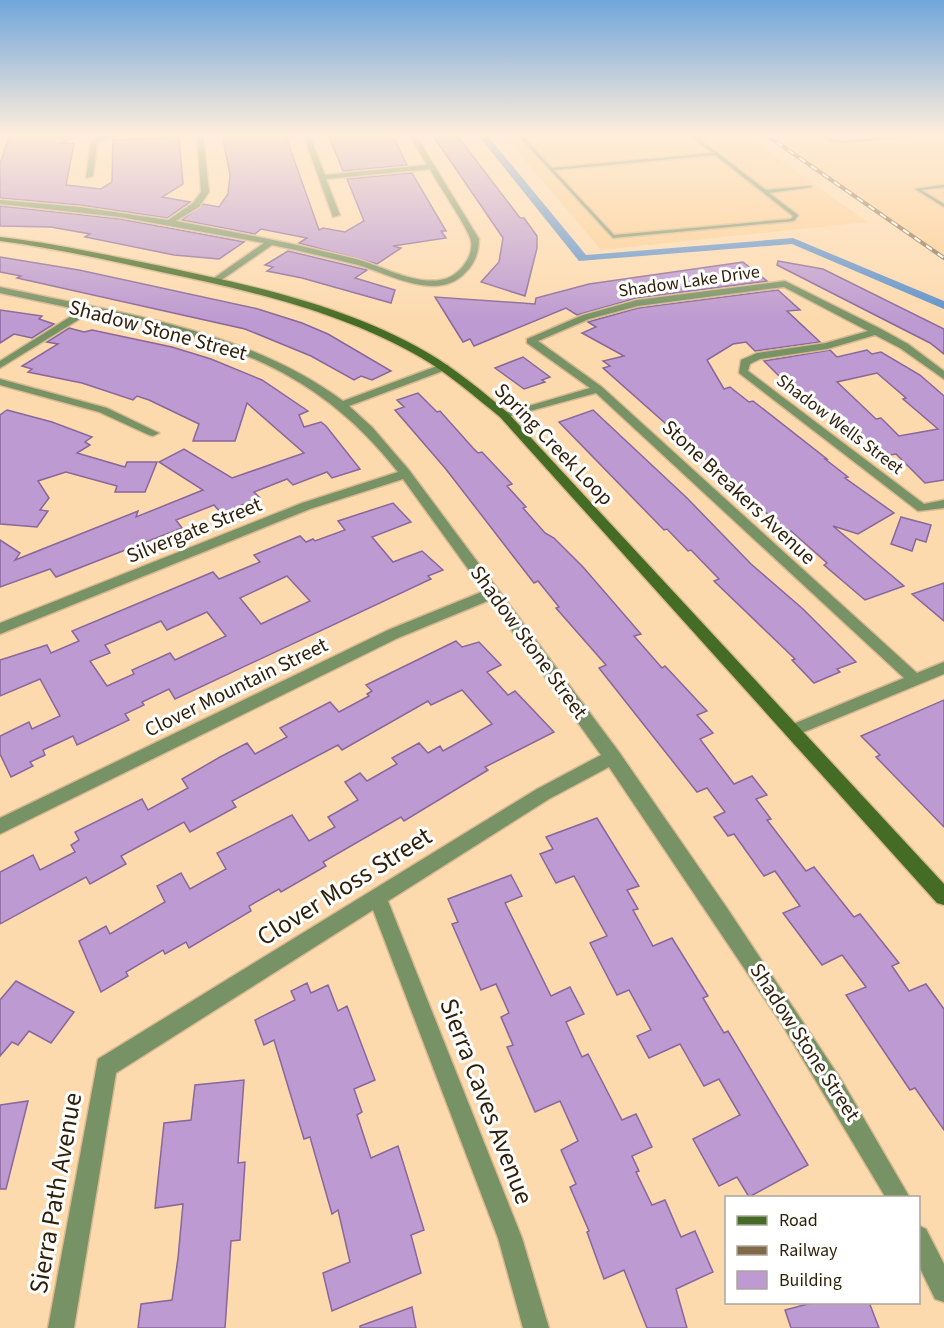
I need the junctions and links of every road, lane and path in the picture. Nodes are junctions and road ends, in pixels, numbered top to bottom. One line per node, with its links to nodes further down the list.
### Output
1 (203, 196): 10 (street)
2 (329, 196): 9 (street)
3 (450, 196): 12 (street)
4 (576, 196): 5 (lane)
5 (769, 196)
6 (928, 196): 8 (lane)
7 (0, 202): 10 (street)
8 (944, 206)
9 (336, 215)
10 (167, 224): 12 (street)
11 (0, 239): 13 (street, Spring Creek Loop)
12 (270, 243): 13 (street)
13 (217, 280): 19 (street, Spring Creek Loop)
14 (0, 290): 15 (street, Shadow Stone Street)
15 (88, 310): 18 (street); 23 (street, Shadow Stone Street)
16 (878, 331): 17 (street, Shadow Lake Drive); 20 (street); 27 (street, Shadow Wells Street)
17 (531, 341): 22 (street, Stone Breakers Avenue)
18 (0, 365)
19 (444, 367): 23 (street); 24 (street, Spring Creek Loop)
20 (944, 376)
21 (0, 382): 25 (street)
22 (598, 389): 24 (street); 31 (street, Stone Breakers Avenue)
23 (343, 405): 26 (street, Shadow Stone Street)
24 (504, 416): 32 (street, Spring Creek Loop)
25 (153, 433)
26 (405, 474): 28 (street, Shadow Stone Street); 29 (street, Silvergate Street)
27 (944, 504)
28 (493, 593): 33 (street, Shadow Stone Street); 34 (street, Clover Mountain Street)
29 (0, 629)
30 (944, 668): 31 (street)
31 (915, 680): 32 (street)
32 (792, 731): 36 (street, Spring Creek Loop)
33 (614, 757): 35 (street, Clover Moss Street); 38 (street, Shadow Stone Street)
34 (0, 826)
35 (377, 897): 37 (street, Clover Moss Street); 42 (street, Sierra Caves Avenue)
36 (944, 897)
37 (106, 1067): 41 (street, Sierra Path Avenue)
38 (898, 1196)
39 (920, 1241): 40 (street)
40 (944, 1290)
41 (61, 1328)
42 (536, 1328)

